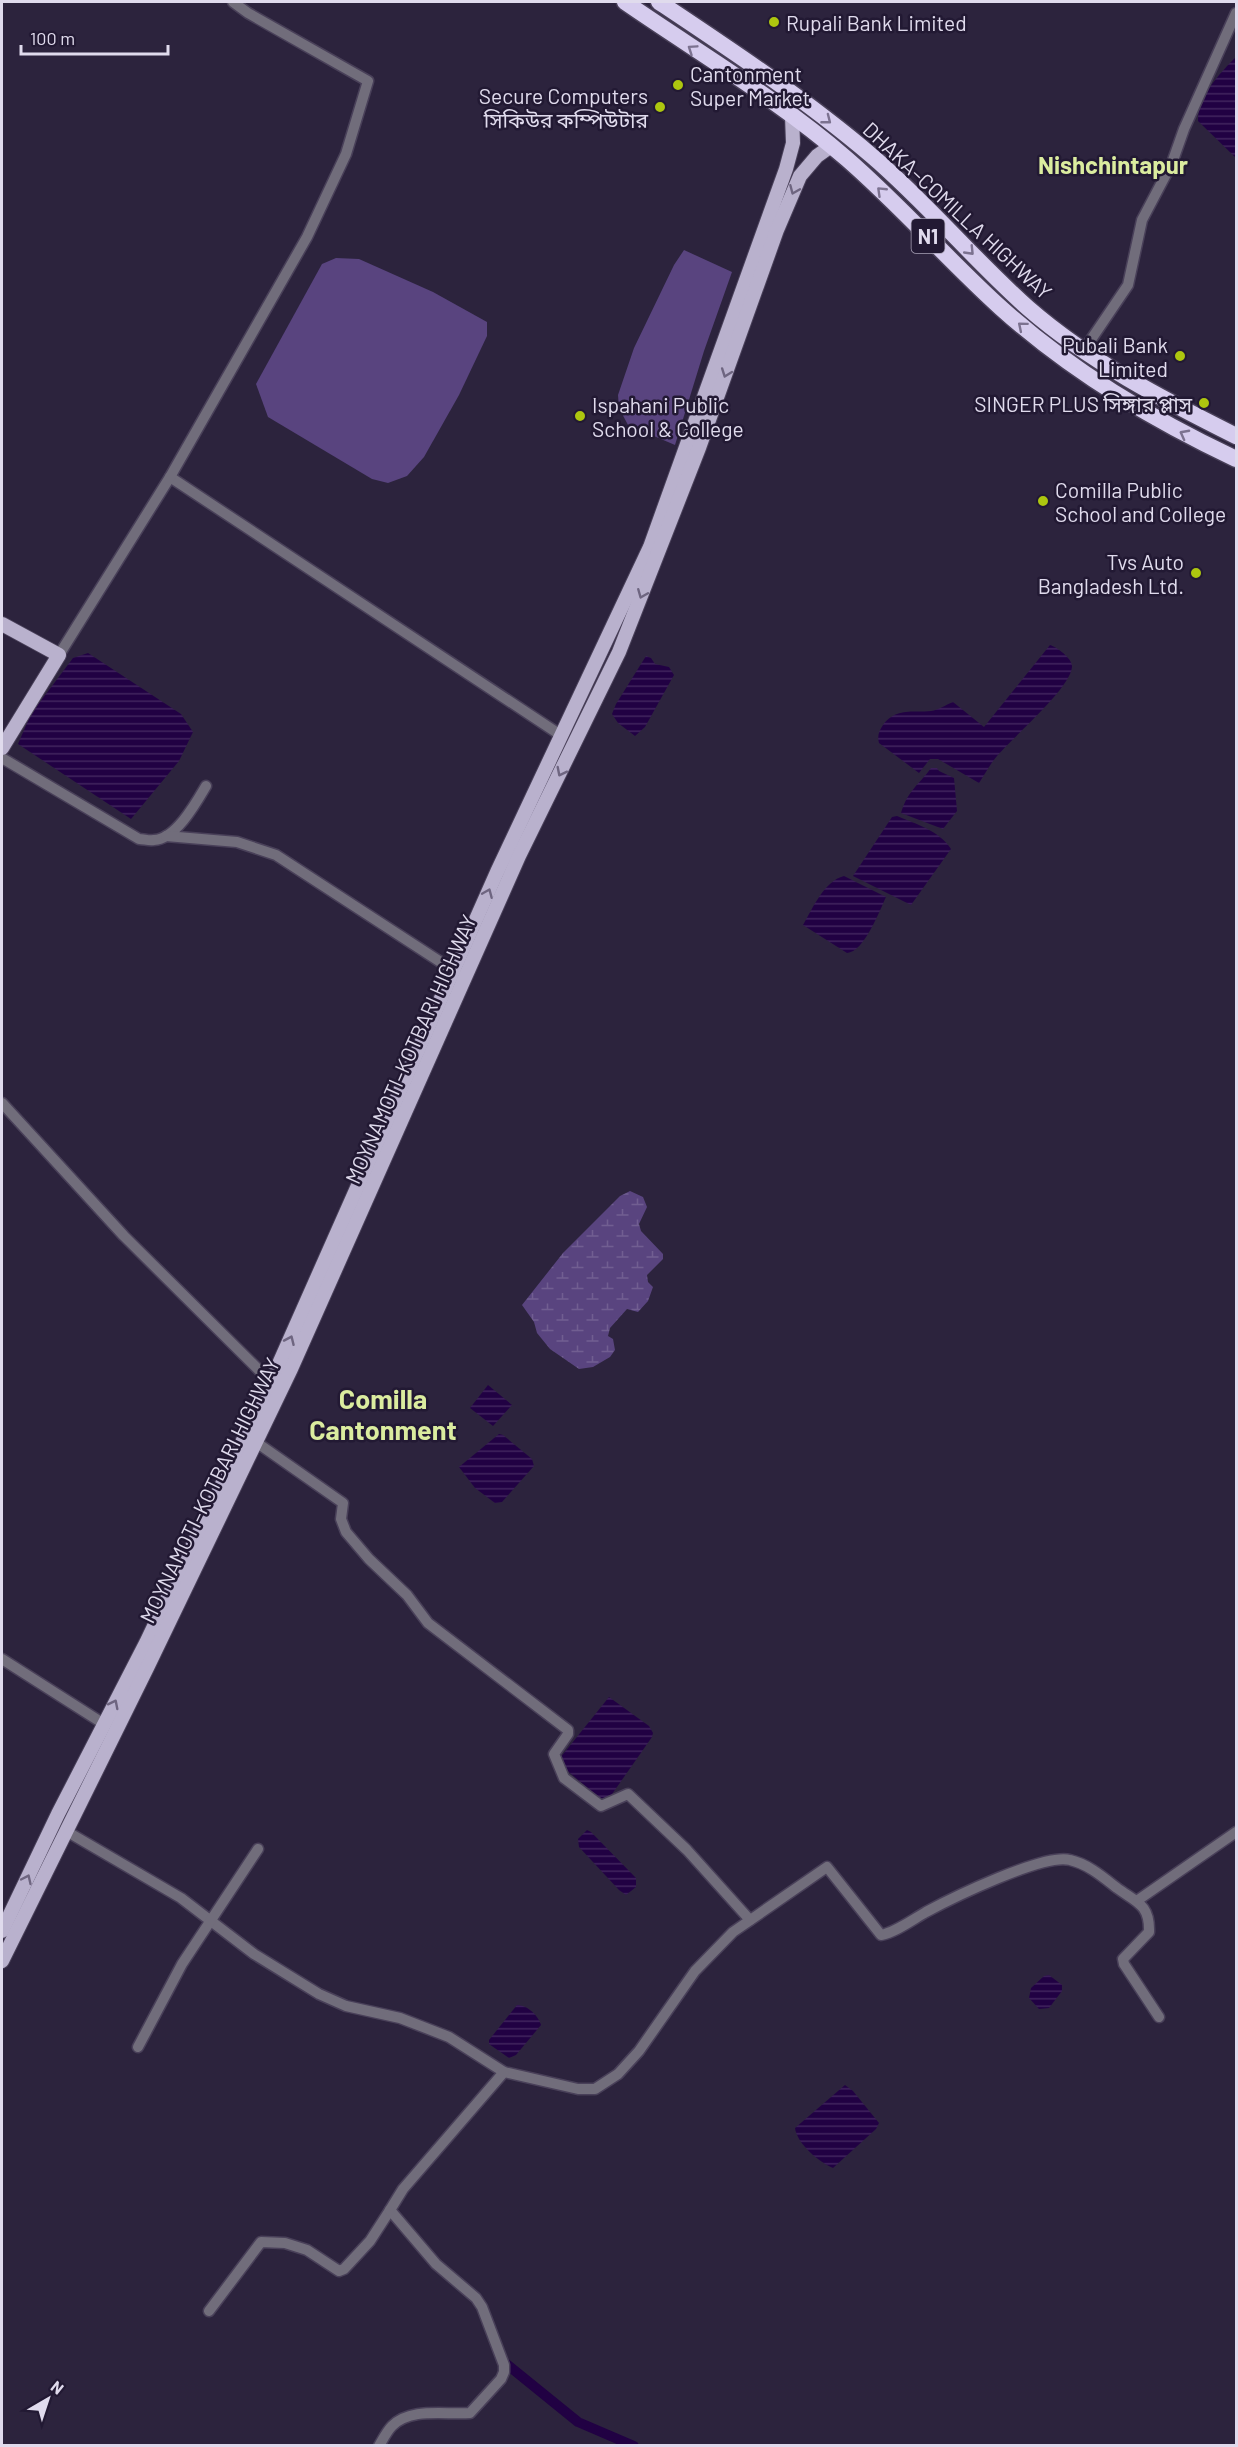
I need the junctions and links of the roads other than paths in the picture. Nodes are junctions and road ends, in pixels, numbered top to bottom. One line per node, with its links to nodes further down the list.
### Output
1 (233, 2): 12 (street)
2 (625, 2): 7 (highway, DHAKA–COMILLA HIGHWAY / N1, one-way to 2)
3 (688, 2): 6 (highway)
4 (665, 3): 6 (highway, DHAKA–COMILLA HIGHWAY / N1)
5 (1236, 14): 9 (street)
6 (694, 24): 9 (highway, DHAKA–COMILLA HIGHWAY / N1, one-way to 9)
7 (792, 116): 8 (highway, DHAKA–COMILLA HIGHWAY / N1); 13 (main road, MOYNAMOTI–KOTBARI HIGHWAY)
8 (831, 146): 11 (highway, DHAKA–COMILLA HIGHWAY / N1, one-way to 8); 13 (main road, MOYNAMOTI–KOTBARI HIGHWAY, one-way to 13)
9 (1084, 350): 10 (highway, DHAKA–COMILLA HIGHWAY / N1)
10 (1236, 436)
11 (1236, 459)
12 (170, 477): 15 (street); 16 (street)
13 (655, 548): 16 (main road, MOYNAMOTI–KOTBARI HIGHWAY); 21 (main road, MOYNAMOTI–KOTBARI HIGHWAY, one-way to 21)
14 (2, 624): 15 (main road)
15 (59, 655): 17 (main road)
16 (562, 736): 21 (main road, MOYNAMOTI–KOTBARI HIGHWAY, one-way to 16)
17 (2, 748)
18 (2, 758): 20 (street)
19 (206, 786): 20 (street)
20 (166, 836): 21 (street)
21 (459, 974): 23 (main road, MOYNAMOTI–KOTBARI HIGHWAY)
22 (2, 1103): 23 (street)
23 (276, 1386): 24 (main road, MOYNAMOTI–KOTBARI HIGHWAY); 26 (main road, MOYNAMOTI–KOTBARI HIGHWAY, one-way to 23)
24 (256, 1442): 27 (main road, MOYNAMOTI–KOTBARI HIGHWAY); 32 (street)
25 (2, 1659): 26 (street)
26 (104, 1724): 33 (main road, MOYNAMOTI–KOTBARI HIGHWAY, one-way to 26)
27 (66, 1831): 31 (street); 34 (main road, MOYNAMOTI–KOTBARI HIGHWAY)
28 (1236, 1832): 30 (street)
29 (258, 1849): 31 (street)
30 (1138, 1900): 32 (street); 35 (street)
31 (211, 1920): 36 (street); 37 (street)
32 (750, 1920): 37 (street)
33 (2, 1931)
34 (2, 1960)
35 (1159, 2017)
36 (138, 2047)
37 (504, 2072): 38 (street)
38 (390, 2210): 39 (street); 40 (street)
39 (209, 2311)
40 (379, 2445)

